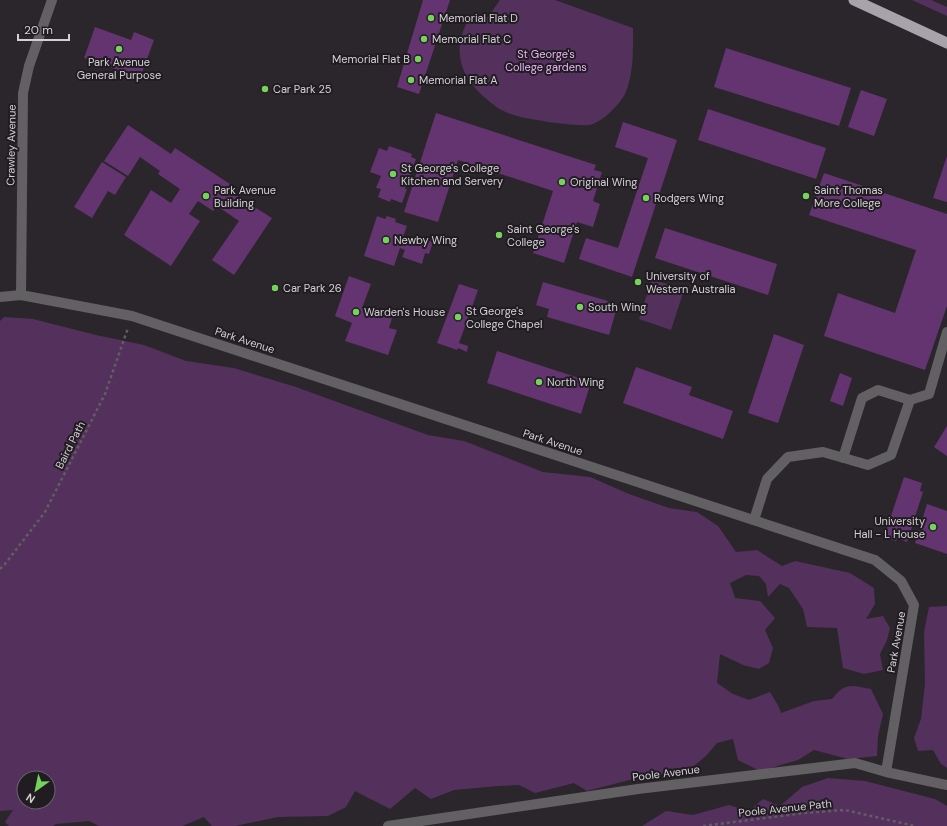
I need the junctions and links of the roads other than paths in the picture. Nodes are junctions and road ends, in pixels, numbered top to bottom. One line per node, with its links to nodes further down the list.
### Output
1 (52, 0): 4 (street, Crawley Avenue)
2 (854, 0): 3 (highway)
3 (947, 43)
4 (21, 295): 5 (street, Park Avenue); 9 (street, Park Avenue)
5 (0, 297)
6 (947, 332): 7 (street)
7 (910, 400): 8 (street); 8 (street)
8 (843, 458): 9 (street)
9 (754, 520): 10 (street, Park Avenue)
10 (886, 772): 11 (street, Poole Avenue); 12 (street, Poole Avenue)
11 (947, 785)
12 (388, 826)

